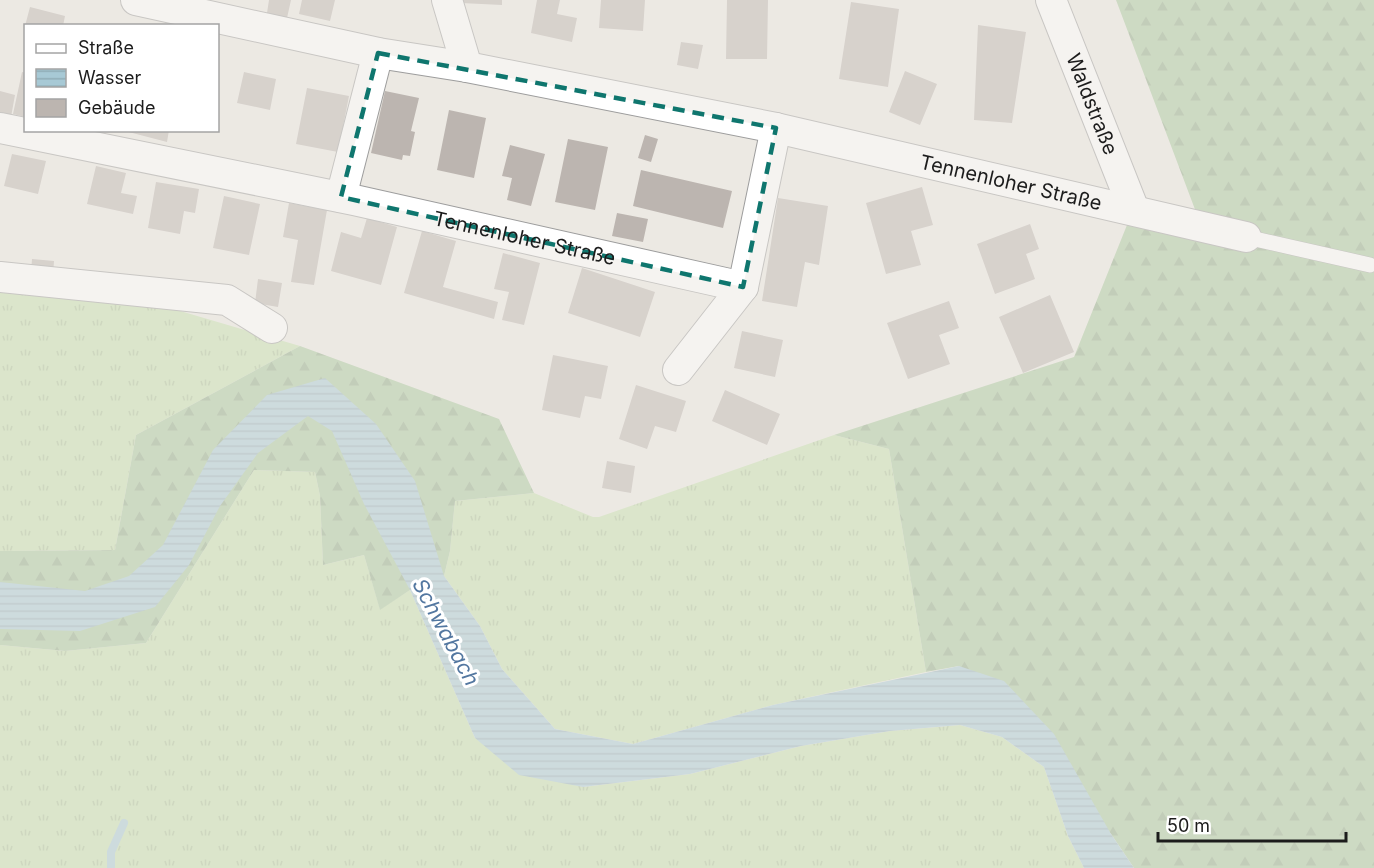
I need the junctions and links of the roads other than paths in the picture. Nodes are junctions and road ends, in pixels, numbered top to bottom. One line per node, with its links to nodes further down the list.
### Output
1 (136, 0): 4 (street, Tennenloher Straße)
2 (447, 0): 5 (street)
3 (1051, 0): 9 (street, Waldstraße)
4 (378, 53): 5 (street, Tennenloher Straße); 8 (street)
5 (467, 67): 7 (street, Tennenloher Straße)
6 (0, 128): 8 (street, Tennenloher Straße)
7 (776, 128): 9 (street, Tennenloher Straße); 13 (street)
8 (341, 197): 13 (street, Tennenloher Straße)
9 (1134, 210): 10 (street, Tennenloher Straße)
10 (1245, 237): 11 (lane)
11 (1370, 265)
12 (0, 277): 14 (street)
13 (743, 287): 15 (street)
14 (272, 328)
15 (678, 370)

